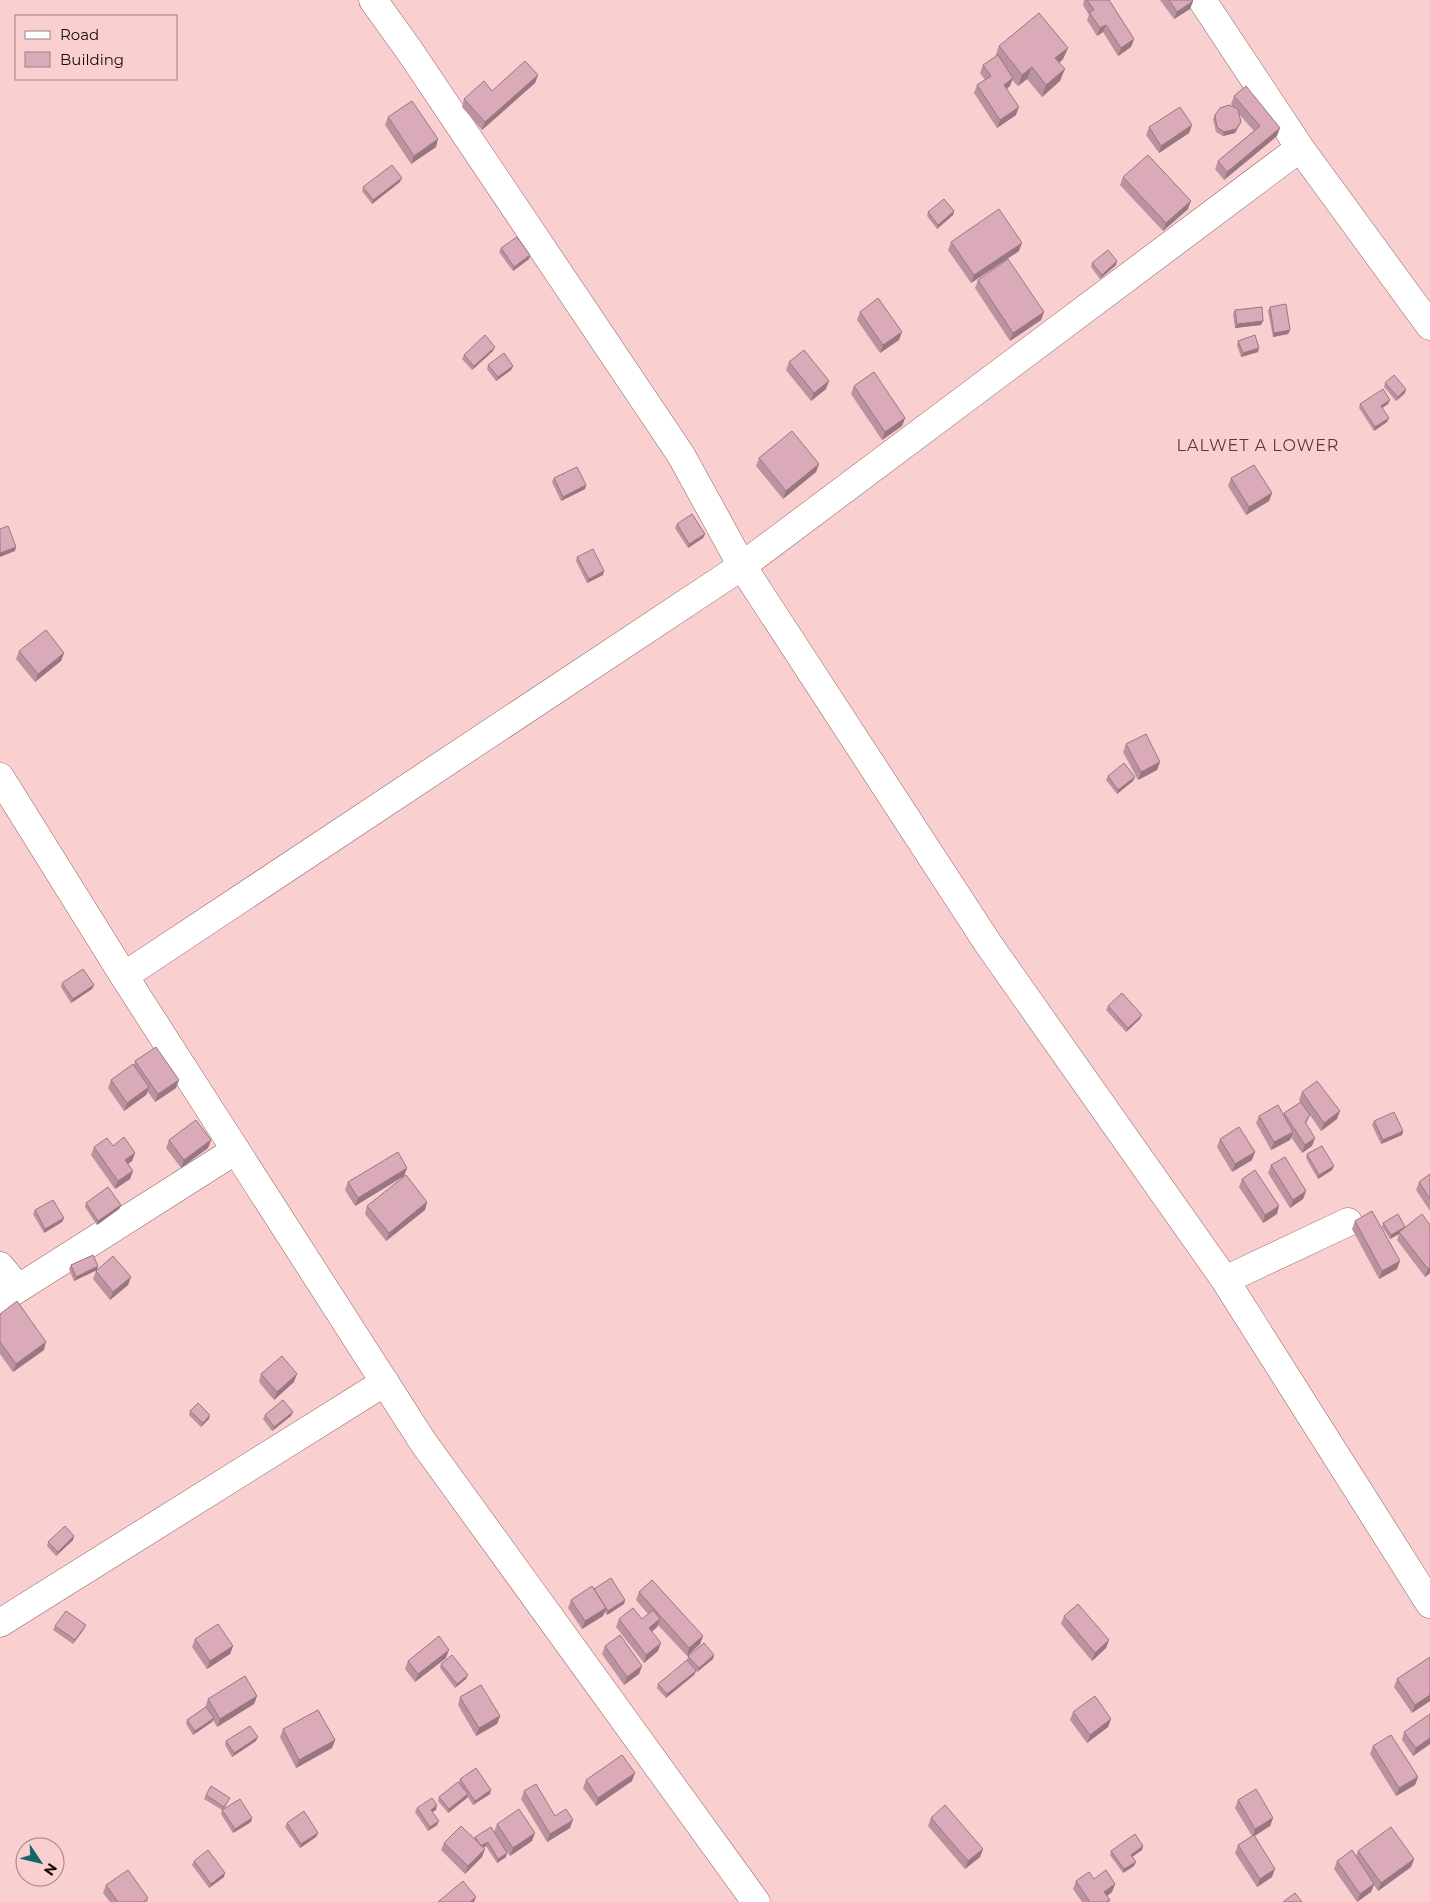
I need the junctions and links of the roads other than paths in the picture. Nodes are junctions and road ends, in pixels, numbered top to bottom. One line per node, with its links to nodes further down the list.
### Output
1 (373, 0): 5 (street)
2 (1202, 0): 3 (street)
3 (1300, 148): 4 (street); 5 (street)
4 (1430, 326)
5 (742, 566): 7 (street); 11 (street)
6 (0, 777): 7 (street)
7 (124, 976): 8 (street)
8 (236, 1150): 12 (street); 13 (street)
9 (1348, 1222): 11 (street)
10 (0, 1266): 12 (street)
11 (1226, 1280): 14 (street)
12 (9, 1294)
13 (385, 1382): 15 (street); 16 (street)
14 (1430, 1604)
15 (0, 1623)
16 (756, 1902)

